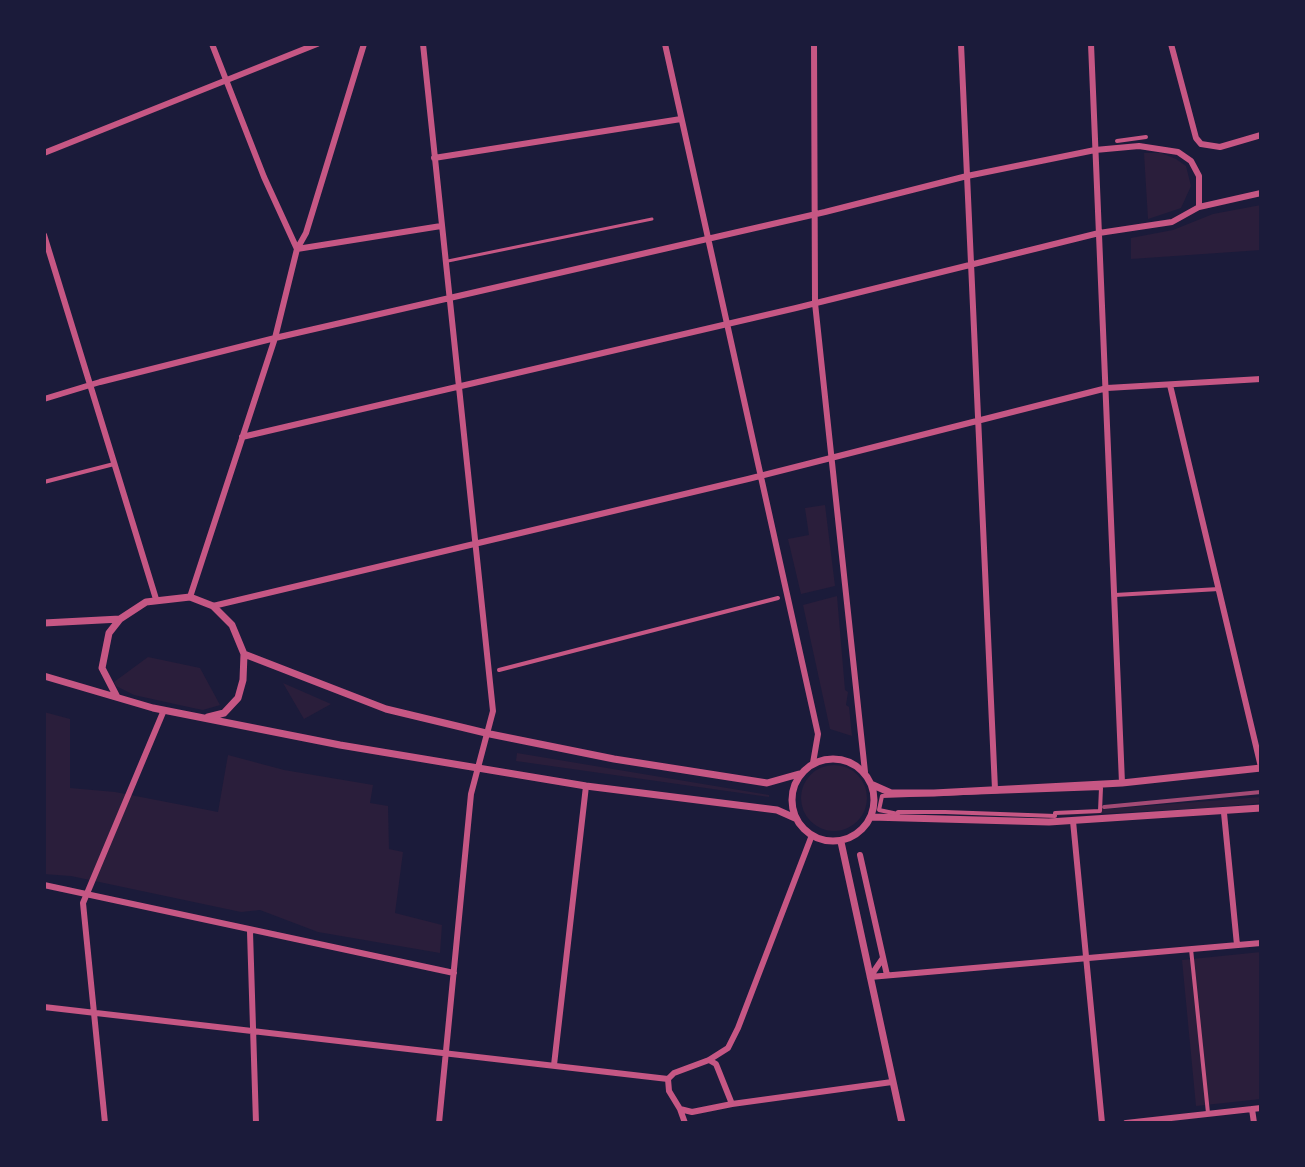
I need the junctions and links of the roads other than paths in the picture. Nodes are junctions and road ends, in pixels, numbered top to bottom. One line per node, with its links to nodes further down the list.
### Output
1 (212, 44): 10 (street)
2 (317, 44): 10 (street)
3 (364, 44): 27 (street)
4 (423, 44): 17 (street)
5 (665, 44): 11 (street)
6 (814, 44): 21 (street)
7 (961, 44): 18 (street)
8 (1091, 44): 15 (street)
9 (1171, 44): 12 (street)
10 (227, 80): 16 (street); 27 (street)
11 (681, 119): 17 (street); 26 (street)
12 (1261, 135)
13 (1146, 137): 14 (street)
14 (1117, 141)
15 (1095, 150): 18 (street); 20 (street); 24 (street)
16 (44, 153)
17 (434, 158): 23 (street)
18 (967, 176): 21 (street); 29 (street)
19 (1261, 193): 20 (street)
20 (1199, 207): 24 (street)
21 (814, 215): 26 (street); 31 (street)
22 (652, 219): 28 (lane)
23 (441, 226): 27 (street); 28 (street)
24 (1099, 233): 29 (street); 38 (street)
25 (44, 235): 35 (street)
26 (709, 237): 30 (street); 32 (street)
27 (297, 249): 33 (street)
28 (446, 263): 30 (street)
29 (972, 264): 31 (street); 40 (street)
30 (452, 298): 33 (street); 37 (street)
31 (815, 303): 32 (street); 42 (street)
32 (727, 324): 37 (street); 44 (street)
33 (275, 338): 35 (street); 41 (street)
34 (1261, 379): 36 (street)
35 (91, 385): 39 (street); 43 (street)
36 (1170, 385): 38 (street); 47 (street)
37 (461, 386): 41 (street); 46 (street)
38 (1107, 388): 40 (street); 48 (street)
39 (44, 399)
40 (977, 422): 42 (street); 70 (street)
41 (242, 437): 49 (street)
42 (830, 458): 44 (street); 65 (street)
43 (116, 463): 45 (street); 51 (street)
44 (760, 476): 46 (street); 62 (street)
45 (44, 482)
46 (477, 542): 52 (street); 61 (street)
47 (1219, 589): 48 (street); 63 (street)
48 (1115, 595): 67 (street)
49 (190, 597): 51 (street); 52 (street)
50 (778, 598): 56 (street)
51 (156, 599): 53 (street)
52 (213, 606): 55 (street)
53 (120, 619): 54 (street); 58 (street)
54 (44, 623)
55 (244, 654): 60 (street); 61 (street)
56 (499, 670)
57 (44, 676): 58 (street)
58 (118, 699): 59 (street)
59 (164, 710): 60 (street); 81 (street)
60 (199, 717): 64 (street)
61 (490, 734): 64 (street); 66 (street)
62 (813, 763): 65 (street); 66 (street)
63 (1261, 767): 67 (street)
64 (480, 770): 69 (street); 88 (street)
65 (865, 772): 68 (street)
66 (799, 774): 75 (street)
67 (1122, 783): 70 (street)
68 (873, 785): 70 (street); 74 (street)
69 (586, 786): 75 (street); 96 (street)
70 (995, 789)
71 (1261, 808): 73 (street)
72 (1055, 813): 72 (street)
73 (1224, 813): 76 (street); 84 (street)
74 (871, 817): 76 (street); 78 (street)
75 (795, 818): 77 (street)
76 (1073, 821): 87 (street)
77 (812, 835): 78 (street); 95 (street)
78 (841, 842): 90 (street)
79 (860, 855): 86 (street)
80 (44, 885): 81 (street)
81 (85, 895): 82 (street); 92 (street)
82 (250, 932): 88 (street); 93 (street)
83 (1261, 943): 84 (street)
84 (1237, 945): 85 (street)
85 (1191, 949): 87 (street); 103 (street)
86 (883, 958): 89 (street); 90 (street)
87 (1086, 958): 89 (street); 109 (street)
88 (454, 973): 94 (street)
89 (887, 975): 90 (street)
90 (870, 977): 98 (street)
91 (44, 1007): 92 (street)
92 (94, 1013): 93 (street); 104 (street)
93 (252, 1031): 94 (street); 105 (street)
94 (446, 1051): 96 (street); 106 (street)
95 (709, 1060): 97 (street); 99 (street)
96 (554, 1065): 97 (street)
97 (668, 1079): 101 (street)
98 (892, 1082): 99 (street); 108 (street)
99 (732, 1104): 101 (street)
100 (1261, 1108): 102 (street)
101 (680, 1109): 107 (street)
102 (1252, 1109): 103 (street); 111 (street)
103 (1208, 1114): 110 (street)
104 (105, 1123)
105 (256, 1123)
106 (439, 1123)
107 (685, 1123)
108 (902, 1123)
109 (1102, 1123)
110 (1126, 1123)
111 (1254, 1123)

